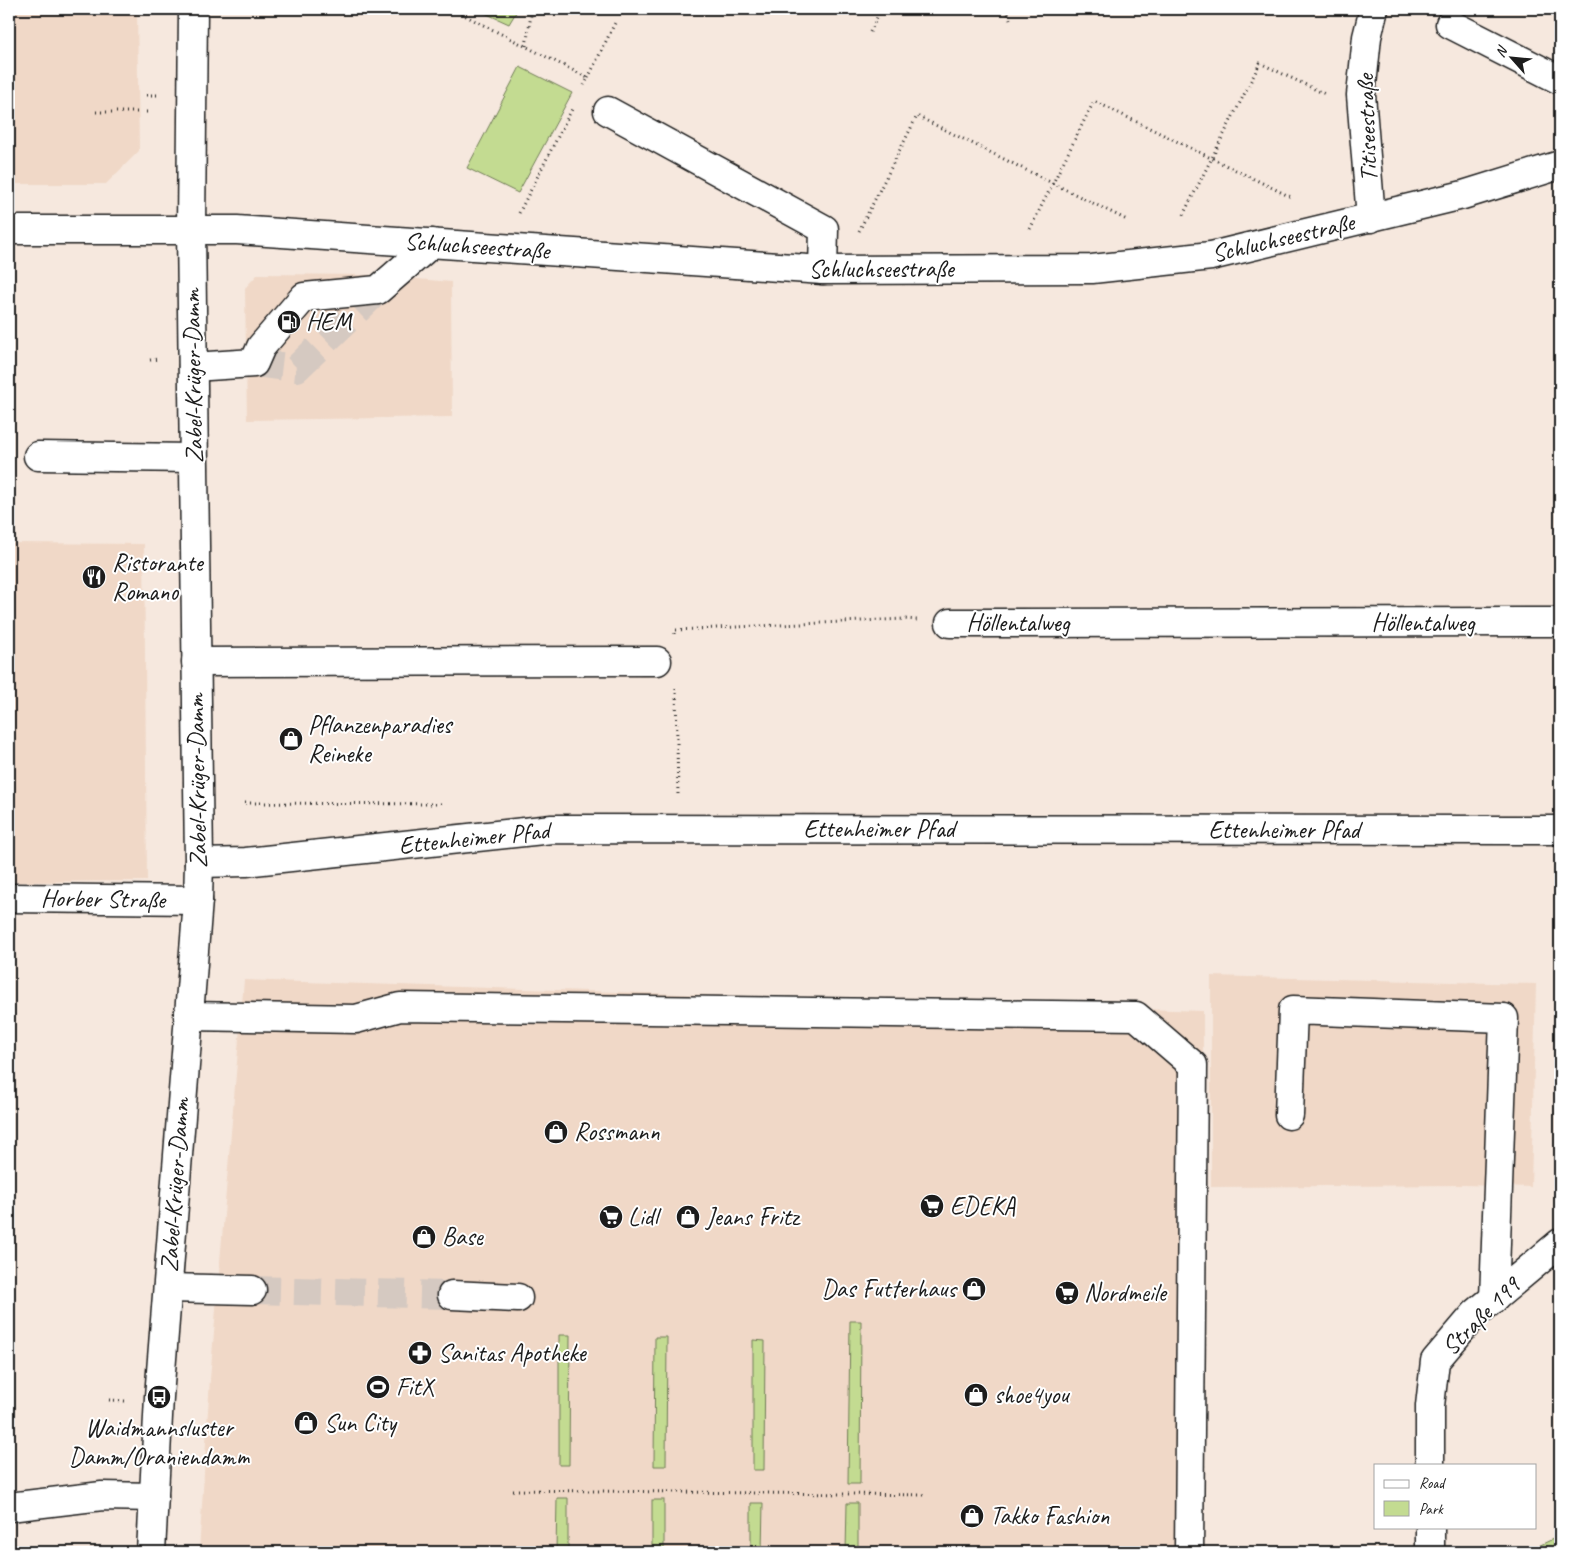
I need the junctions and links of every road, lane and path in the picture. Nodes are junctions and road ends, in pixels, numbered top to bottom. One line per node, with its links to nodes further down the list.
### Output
1 (193, 9): 28 (street, Zabel-Krüger-Damm)
2 (452, 9): 11 (path)
3 (532, 9): 11 (path)
4 (881, 9): 10 (path)
5 (1006, 9): 7 (path)
6 (1374, 9): 26 (street, Titiseestraße)
7 (1010, 19)
8 (615, 23): 12 (path)
9 (1450, 24): 13 (street)
10 (870, 32)
11 (526, 46): 12 (path)
12 (588, 78): 14 (path)
13 (1560, 80)
14 (584, 86)
15 (1330, 96): 20 (path)
16 (575, 103): 24 (path)
17 (608, 111): 33 (street)
18 (96, 112): 19 (path)
19 (146, 112)
20 (1213, 158): 22 (path); 23 (path); 25 (path)
21 (1560, 165): 26 (street, Schluchseestraße)
22 (1054, 183): 27 (path); 29 (path); 31 (path)
23 (1293, 198)
24 (519, 213)
25 (1184, 215)
26 (1371, 218): 33 (street, Schluchseestraße)
27 (1127, 220)
28 (190, 229): 30 (street, Schluchseestraße); 32 (street, Schluchseestraße); 34 (street, Zabel-Krüger-Damm)
29 (1030, 229)
30 (9, 230)
31 (859, 231)
32 (432, 243): 33 (street, Schluchseestraße); 34 (street)
33 (823, 270)
34 (193, 367): 36 (street, Zabel-Krüger-Damm)
35 (38, 456): 36 (street)
36 (193, 458): 40 (street, Zabel-Krüger-Damm)
37 (1560, 622): 38 (street, Höllentalweg)
38 (950, 623): 39 (path, Höllentalweg)
39 (675, 640)
40 (196, 662): 41 (street); 44 (street, Zabel-Krüger-Damm)
41 (666, 670): 42 (path)
42 (678, 829): 43 (street, Ettenheimer Pfad); 44 (street, Ettenheimer Pfad)
43 (1560, 830)
44 (199, 863): 46 (street, Zabel-Krüger-Damm)
45 (9, 898): 46 (street, Horber Straße)
46 (198, 900): 47 (street, Zabel-Krüger-Damm)
47 (188, 1016): 50 (street, Zabel-Krüger-Damm); 64 (street)
48 (1289, 1115): 54 (street)
49 (1560, 1243): 54 (street, Straße 199)
50 (168, 1288): 51 (street); 60 (street, Zabel-Krüger-Damm)
51 (252, 1290)
52 (452, 1295): 53 (street)
53 (518, 1298)
54 (1494, 1299): 57 (street, Straße 199)
55 (109, 1400): 56 (path)
56 (127, 1402)
57 (1430, 1464)
58 (512, 1490): 59 (path)
59 (927, 1495)
60 (154, 1497): 61 (street); 63 (street, Zabel-Krüger-Damm)
61 (9, 1507)
62 (1430, 1528): 65 (street)
63 (151, 1552)
64 (1189, 1552)
65 (1430, 1552)

